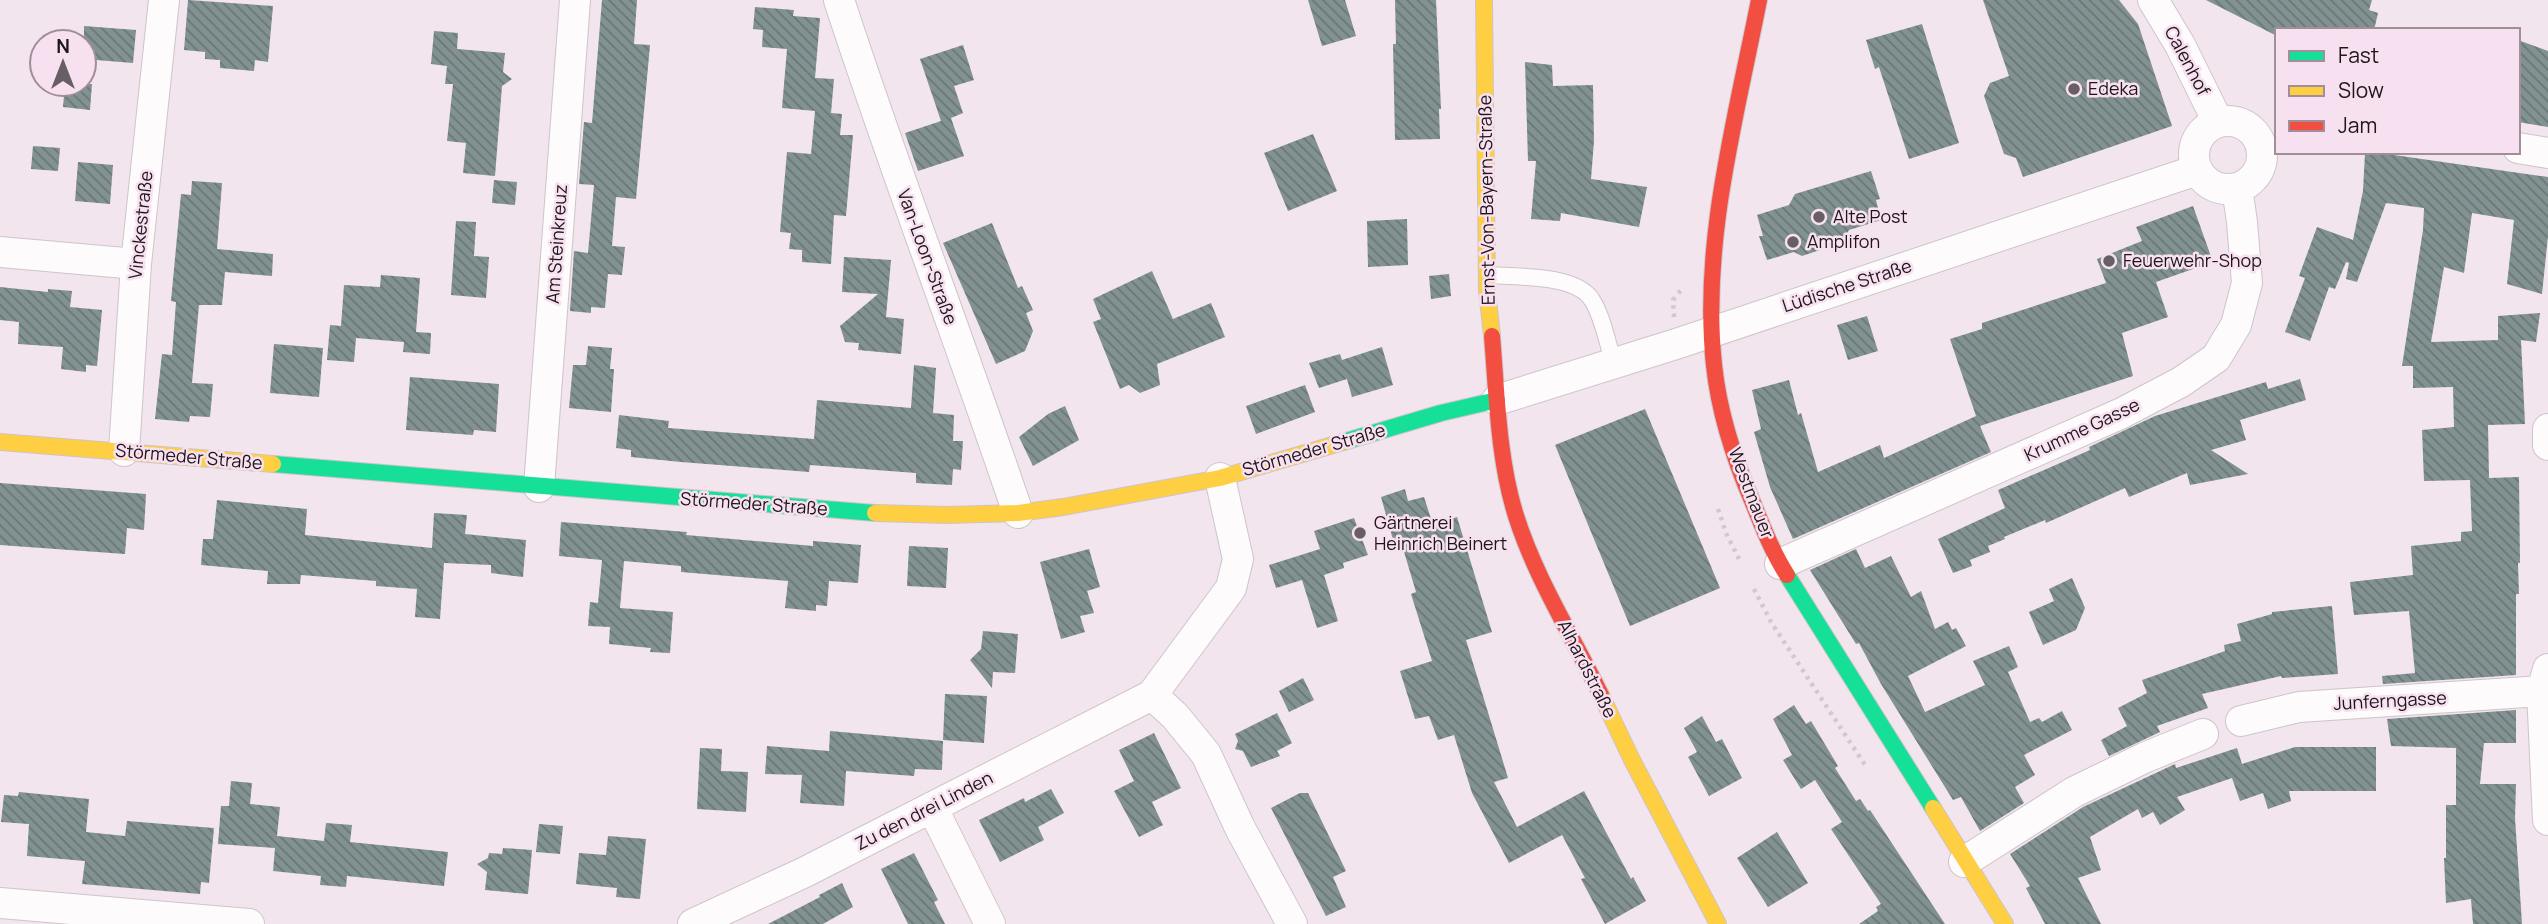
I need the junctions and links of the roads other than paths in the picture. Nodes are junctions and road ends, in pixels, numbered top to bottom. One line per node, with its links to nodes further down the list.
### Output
1 (164, 0): 14 (street, Vinckestraße)
2 (575, 0): 24 (street, Am Steinkreuz)
3 (839, 0): 25 (street, Van-Loon-Straße)
4 (1484, 0): 15 (main road, Ernst-Von-Bayern-Straße)
5 (1759, 0): 16 (main road, Westmauer)
6 (2153, 0): 7 (street, Calenhof)
7 (2218, 122): 8 (street); 11 (street)
8 (2268, 140): 12 (street)
9 (2520, 148): 10 (street)
10 (2548, 153)
11 (2197, 170): 12 (street); 16 (street, Lüdische Straße)
12 (2237, 188): 26 (street, Krumme Gasse)
13 (0, 252): 14 (street)
14 (136, 264): 22 (street, Vinckestraße)
15 (1487, 275): 17 (lane); 18 (main road, Ernst-Von-Bayern-Straße)
16 (1712, 331): 17 (street, Lüdische Straße); 26 (main road, Westmauer)
17 (1614, 363): 18 (street, Lüdische Straße)
18 (1497, 400): 23 (main road, Störmeder Straße); 39 (main road, Alhardstraße)
19 (2548, 429): 21 (street)
20 (0, 442): 22 (main road, Störmeder Straße)
21 (2548, 446)
22 (124, 451): 24 (main road, Störmeder Straße)
23 (1220, 478): 25 (main road, Störmeder Straße); 28 (street, Zu den drei Linden)
24 (539, 487): 25 (main road, Störmeder Straße)
25 (1018, 513)
26 (1780, 564): 33 (main road, Westmauer)
27 (2545, 680): 29 (street, Junferngasse); 32 (street)
28 (1153, 695): 31 (street, Zu den drei Linden); 38 (street)
29 (2241, 721)
30 (2203, 734): 33 (street)
31 (932, 807): 36 (street, Zu den drei Linden); 37 (street)
32 (2548, 820)
33 (1964, 862): 40 (main road, Westmauer)
34 (0, 903): 35 (street)
35 (250, 924)
36 (693, 924)
37 (990, 924)
38 (1292, 924)
39 (1718, 924)
40 (2005, 924)

